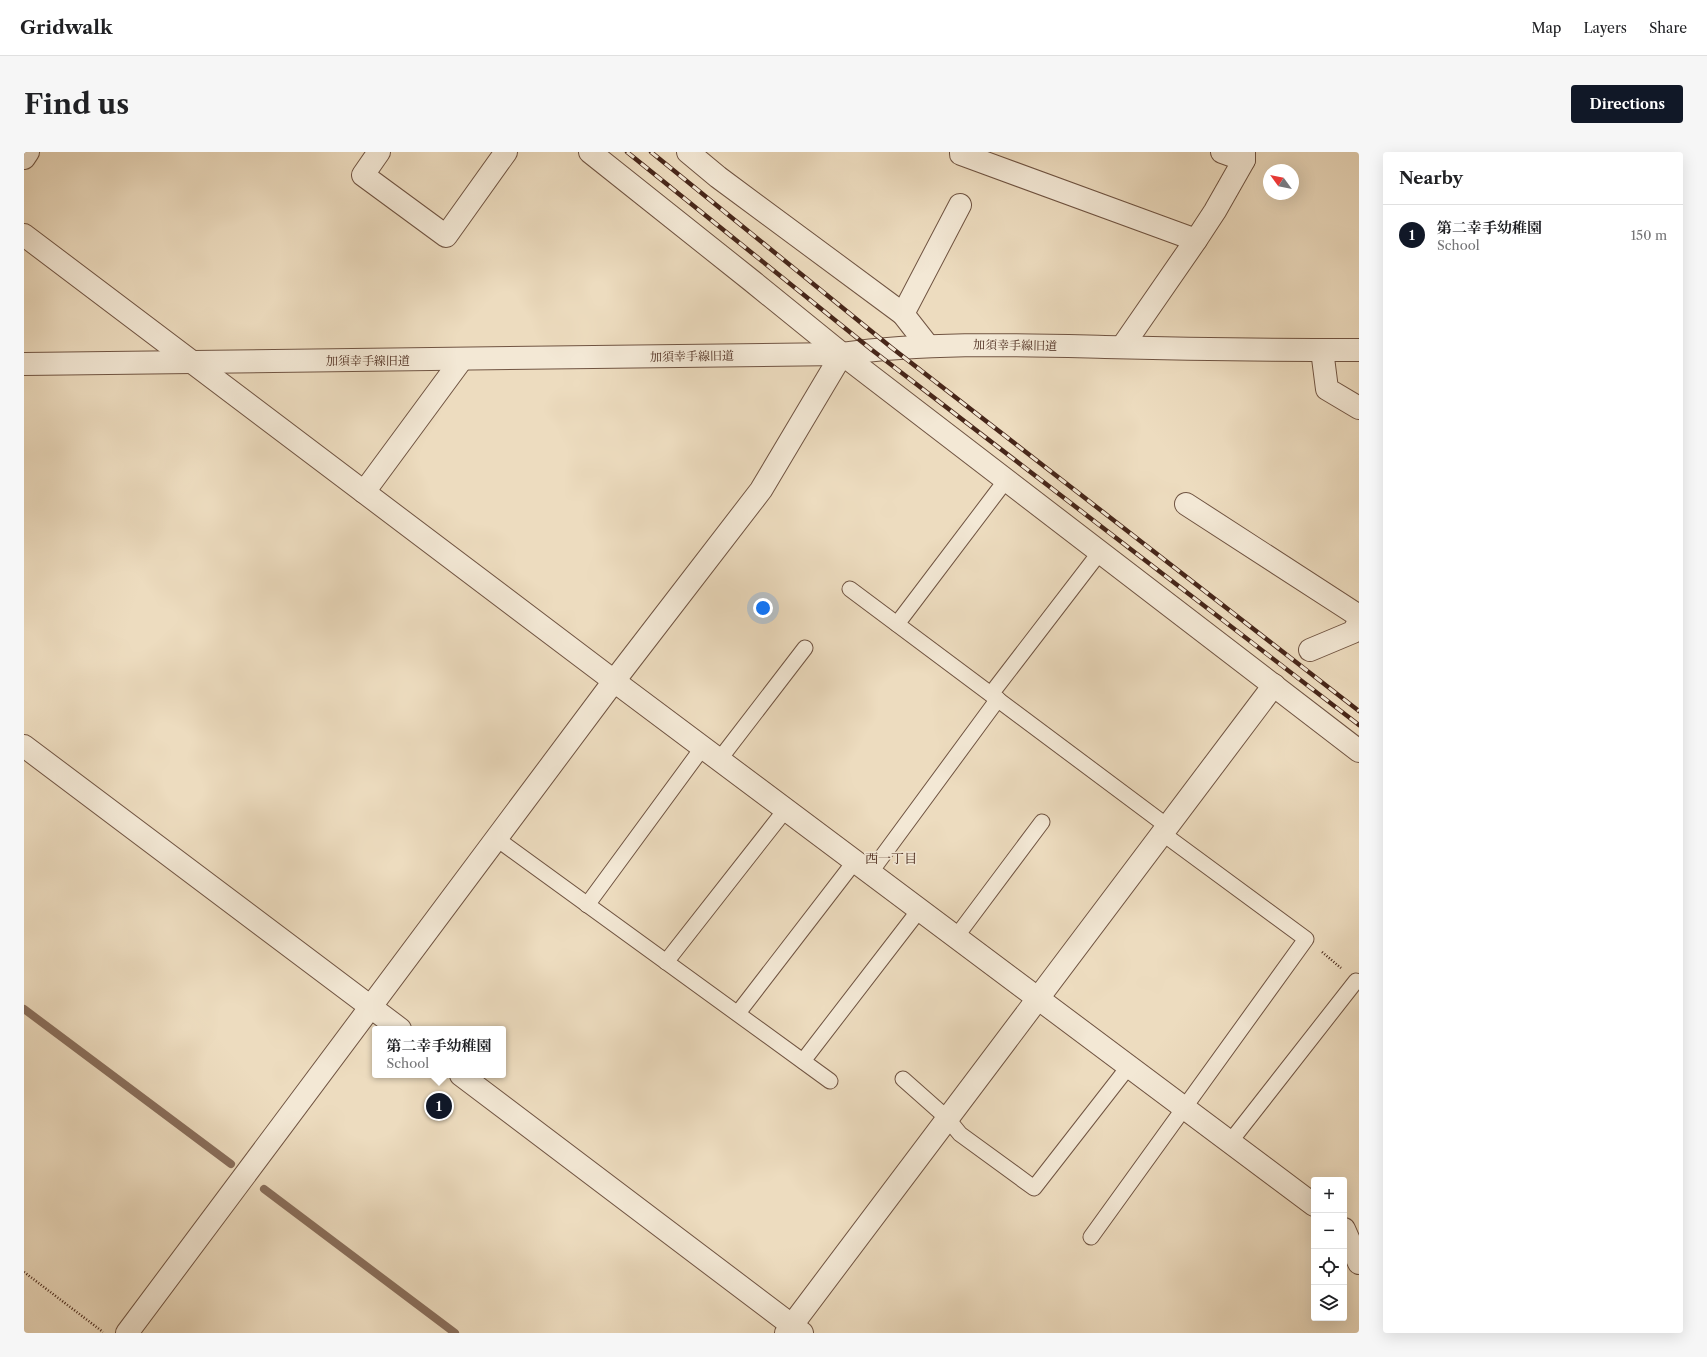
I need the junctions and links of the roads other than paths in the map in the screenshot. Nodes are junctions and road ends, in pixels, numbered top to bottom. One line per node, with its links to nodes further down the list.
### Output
1 (28, 152): 9 (street)
2 (379, 152): 3 (street)
3 (506, 152)
4 (590, 152): 18 (street)
5 (688, 152): 13 (street)
6 (961, 152): 12 (street)
7 (1222, 152): 8 (street)
8 (1244, 156): 12 (street)
9 (24, 158)
10 (960, 205): 13 (street)
11 (24, 235): 20 (street)
12 (1196, 240): 15 (street)
13 (903, 314): 14 (street)
14 (928, 346): 15 (street, 加須幸手線旧道); 18 (street, 加須幸手線旧道)
15 (1122, 348): 16 (street, 加須幸手線旧道)
16 (1322, 350): 17 (street, 加須幸手線旧道); 22 (street)
17 (1359, 350)
18 (842, 354): 19 (street, 加須幸手線旧道); 23 (street); 33 (street)
19 (462, 359): 20 (street, 加須幸手線旧道); 24 (street)
20 (191, 361): 21 (street, 加須幸手線旧道); 24 (street)
21 (24, 364)
22 (1359, 408)
23 (1006, 480): 26 (street); 30 (lane)
24 (364, 492): 33 (street)
25 (1186, 504): 28 (street)
26 (1100, 552): 34 (street); 35 (lane)
27 (850, 589): 30 (lane)
28 (1359, 616)
29 (1359, 622): 32 (street)
30 (897, 624): 35 (lane)
31 (806, 648): 38 (lane)
32 (1310, 650)
33 (614, 681): 38 (street); 42 (street)
34 (1274, 685): 37 (street); 41 (street)
35 (994, 696): 41 (lane); 43 (lane)
36 (24, 746): 50 (street)
37 (1359, 751)
38 (711, 753): 39 (street); 44 (lane)
39 (786, 810): 43 (street); 47 (lane)
40 (1042, 822): 46 (lane)
41 (1165, 829): 49 (street); 58 (lane)
42 (497, 839): 44 (lane); 50 (street)
43 (863, 867): 45 (street); 51 (lane)
44 (587, 905): 47 (lane)
45 (920, 909): 46 (street); 53 (lane)
46 (956, 937): 49 (street)
47 (666, 962): 51 (lane)
48 (1356, 981): 60 (lane)
49 (1037, 997): 54 (street); 59 (street)
50 (372, 1007): 52 (street); 66 (street)
51 (738, 1014): 53 (lane)
52 (396, 1026)
53 (803, 1061): 57 (lane)
54 (1129, 1066): 58 (street); 59 (lane)
55 (465, 1078): 65 (street)
56 (903, 1079): 59 (lane)
57 (830, 1081)
58 (1184, 1108): 60 (street); 63 (lane)
59 (947, 1118): 65 (street)
60 (1230, 1142): 61 (street)
61 (1311, 1203)
62 (1347, 1236): 64 (street)
63 (1091, 1237)
64 (1359, 1263)
65 (793, 1330)
66 (127, 1333)

